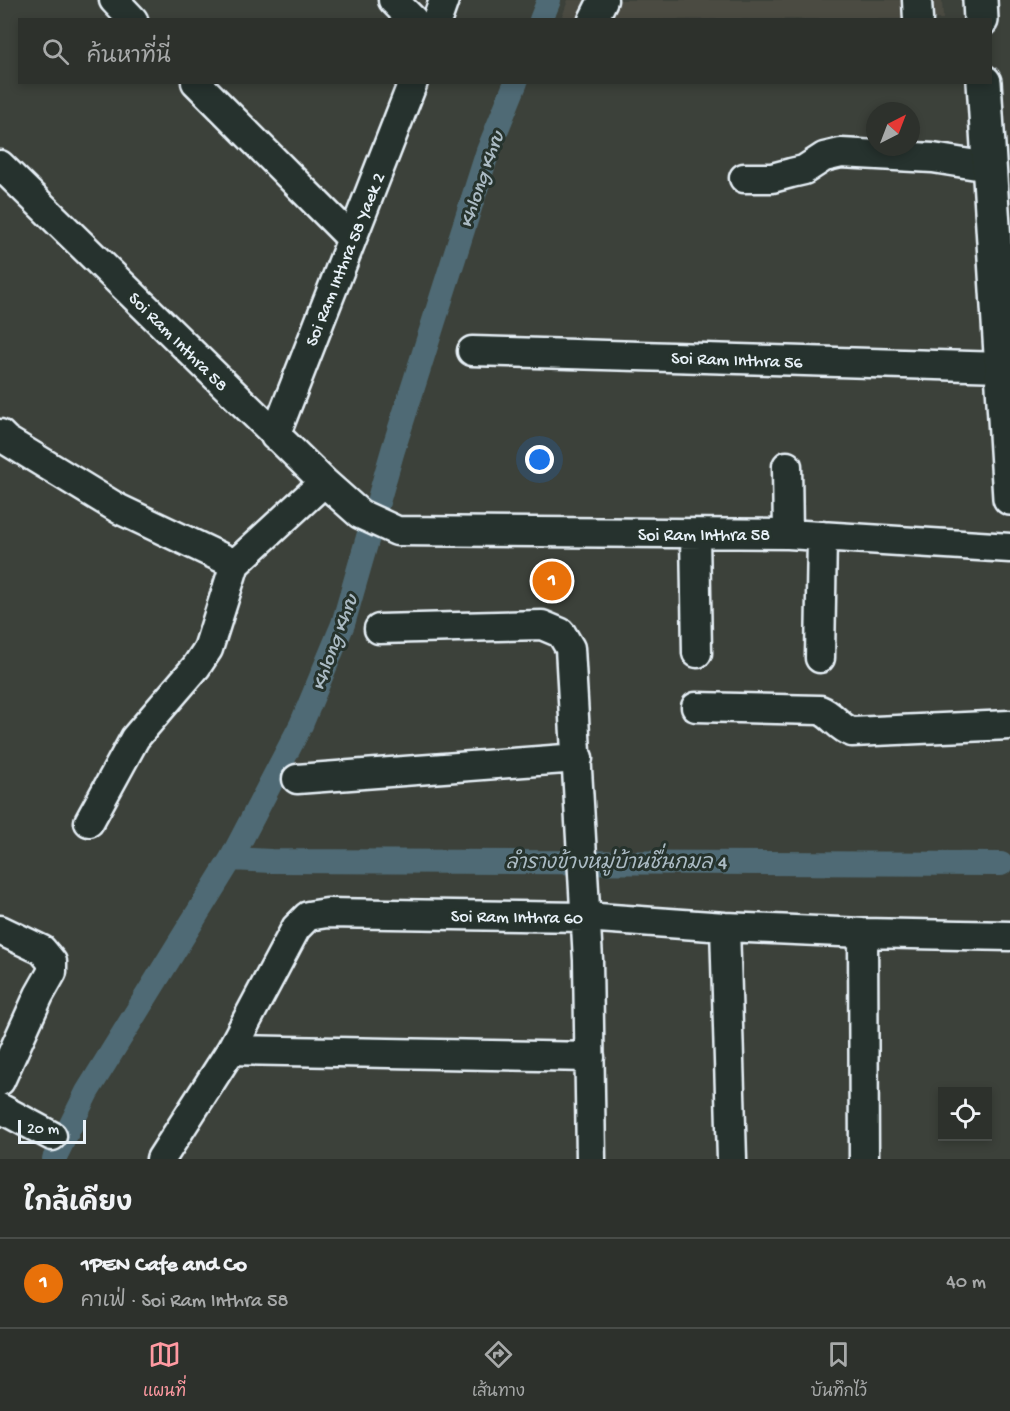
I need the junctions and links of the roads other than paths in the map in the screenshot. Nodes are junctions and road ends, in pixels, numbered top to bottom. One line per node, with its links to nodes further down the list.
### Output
1 (114, 0): 7 (street)
2 (393, 0): 8 (street)
3 (444, 0): 9 (street)
4 (603, 0): 10 (street)
5 (917, 0): 11 (street)
6 (980, 0): 12 (main road)
7 (131, 18)
8 (411, 18)
9 (438, 18)
10 (594, 18)
11 (918, 18)
12 (981, 18)
13 (198, 84): 19 (street)
14 (412, 84): 19 (street, Soi Ram Inthra 58 Yaek 2)
15 (984, 84): 17 (main road)
16 (0, 165): 22 (street, Soi Ram Inthra 58)
17 (989, 167): 18 (street); 21 (main road)
18 (744, 178)
19 (351, 238): 22 (street, Soi Ram Inthra 58 Yaek 2)
20 (472, 351): 21 (street, Soi Ram Inthra 56)
21 (1002, 367): 26 (main road)
22 (274, 436): 25 (street, Soi Ram Inthra 58)
23 (2, 440): 31 (street)
24 (786, 466): 28 (street)
25 (324, 482): 27 (street, Soi Ram Inthra 58); 31 (street)
26 (1010, 498)
27 (695, 534): 28 (street, Soi Ram Inthra 58); 33 (street)
28 (788, 534): 29 (street, Soi Ram Inthra 58)
29 (822, 536): 30 (street, Soi Ram Inthra 58); 34 (street)
30 (1010, 548)
31 (235, 564): 39 (street)
32 (379, 629): 37 (street)
33 (698, 653)
34 (820, 658)
35 (696, 706): 36 (street)
36 (1010, 725)
37 (578, 758): 38 (street); 40 (street)
38 (297, 779)
39 (89, 822)
40 (584, 917): 41 (street, Soi Ram Inthra 60); 45 (street, Soi Ram Inthra 60); 46 (street)
41 (725, 927): 43 (street, Soi Ram Inthra 60); 52 (street)
42 (0, 930): 47 (street)
43 (863, 933): 44 (street, Soi Ram Inthra 60); 53 (street)
44 (1010, 936)
45 (231, 1050): 46 (street); 50 (street, Soi Ram Inthra 60)
46 (590, 1056): 51 (street)
47 (0, 1081)
48 (0, 1108): 49 (street)
49 (52, 1136)
50 (161, 1159)
51 (591, 1159)
52 (732, 1159)
53 (864, 1159)

